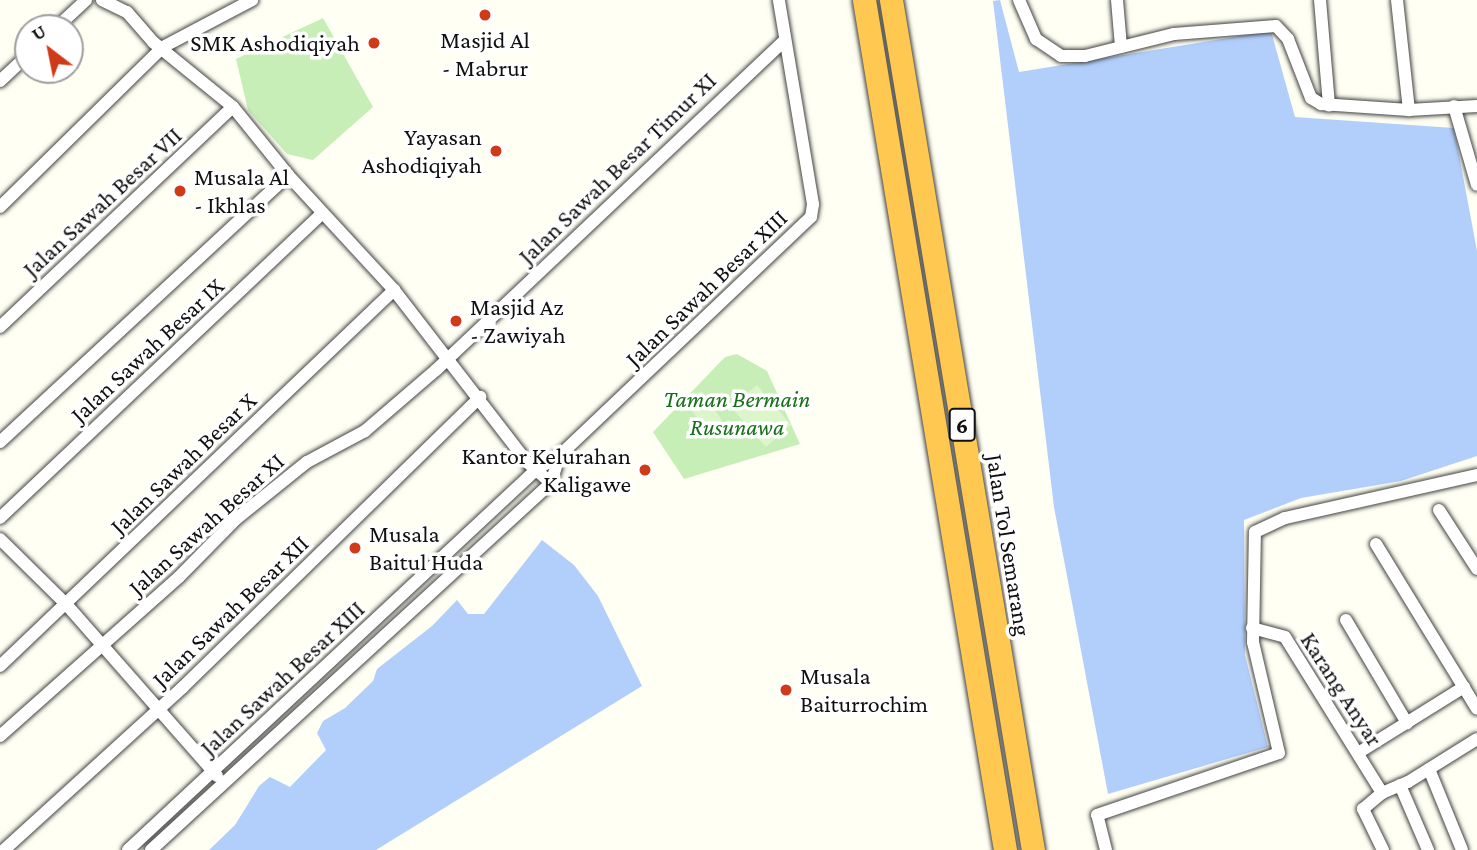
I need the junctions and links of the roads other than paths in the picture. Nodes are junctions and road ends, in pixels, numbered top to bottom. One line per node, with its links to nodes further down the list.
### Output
1 (86, 0): 11 (street)
2 (102, 0): 13 (street)
3 (251, 0): 13 (street)
4 (779, 0): 12 (street)
5 (864, 0): 60 (highway, 6)
6 (891, 0): 61 (highway, Jalan Tol Semarang / 6)
7 (1019, 0): 14 (street)
8 (1117, 0): 14 (street)
9 (1320, 0): 17 (street)
10 (1397, 0): 21 (street)
11 (71, 14)
12 (785, 40): 28 (street, Jalan Sawah Besar Timur XI); 31 (street, Jalan Sawah Besar XIII)
13 (163, 47): 20 (street); 24 (street)
14 (1121, 47): 17 (street)
15 (14, 68): 16 (street)
16 (0, 81)
17 (1329, 106): 21 (street)
18 (1454, 106): 19 (street); 21 (street); 23 (street)
19 (1477, 106)
20 (233, 107): 22 (street); 27 (street, Jalan Sawah Besar VII)
21 (1409, 110)
22 (288, 175): 25 (street); 30 (street)
23 (1477, 185)
24 (0, 206)
25 (322, 213): 26 (street); 36 (street, Jalan Sawah Besar IX)
26 (394, 290): 28 (street); 40 (street, Jalan Sawah Besar X)
27 (0, 327)
28 (449, 357): 29 (street); 43 (street, Jalan Sawah Besar XI)
29 (481, 397): 32 (street); 47 (street, Jalan Sawah Besar XII)
30 (0, 442)
31 (559, 456): 32 (street, Jalan Sawah Besar XIII); 34 (street, Jalan Sawah Besar XIII)
32 (532, 465): 34 (street); 53 (street, Jalan Sawah Besar XIII)
33 (1477, 475): 42 (street)
34 (551, 483): 54 (street, Jalan Sawah Besar XIII)
35 (1439, 510): 39 (street)
36 (0, 518)
37 (0, 539): 40 (street)
38 (1376, 544): 45 (street)
39 (1477, 569)
40 (66, 604): 43 (street); 44 (street, Jalan Sawah Besar X)
41 (1346, 620): 48 (street)
42 (1252, 628): 51 (street, Karang Anyar); 62 (street)
43 (100, 646): 47 (street); 49 (street, Jalan Sawah Besar XI)
44 (0, 666)
45 (1464, 687): 46 (street); 48 (street)
46 (1477, 709)
47 (157, 710): 53 (street); 58 (street, Jalan Sawah Besar XII)
48 (1407, 723): 51 (street)
49 (0, 736)
50 (1477, 739): 52 (street)
51 (1358, 754): 56 (street, Karang Anyar)
52 (1429, 769): 55 (street); 65 (street)
53 (212, 771): 54 (street); 57 (street, Jalan Sawah Besar XIII)
54 (223, 783): 57 (street, Jalan Sawah Besar XIII)
55 (1400, 785): 56 (street); 64 (street)
56 (1382, 793): 63 (street)
57 (146, 847): 59 (street, Jalan Sawah Besar XIII)
58 (4, 850)
59 (128, 850)
60 (1005, 850)
61 (1033, 850)
62 (1106, 850)
63 (1383, 850)
64 (1428, 850)
65 (1462, 850)

